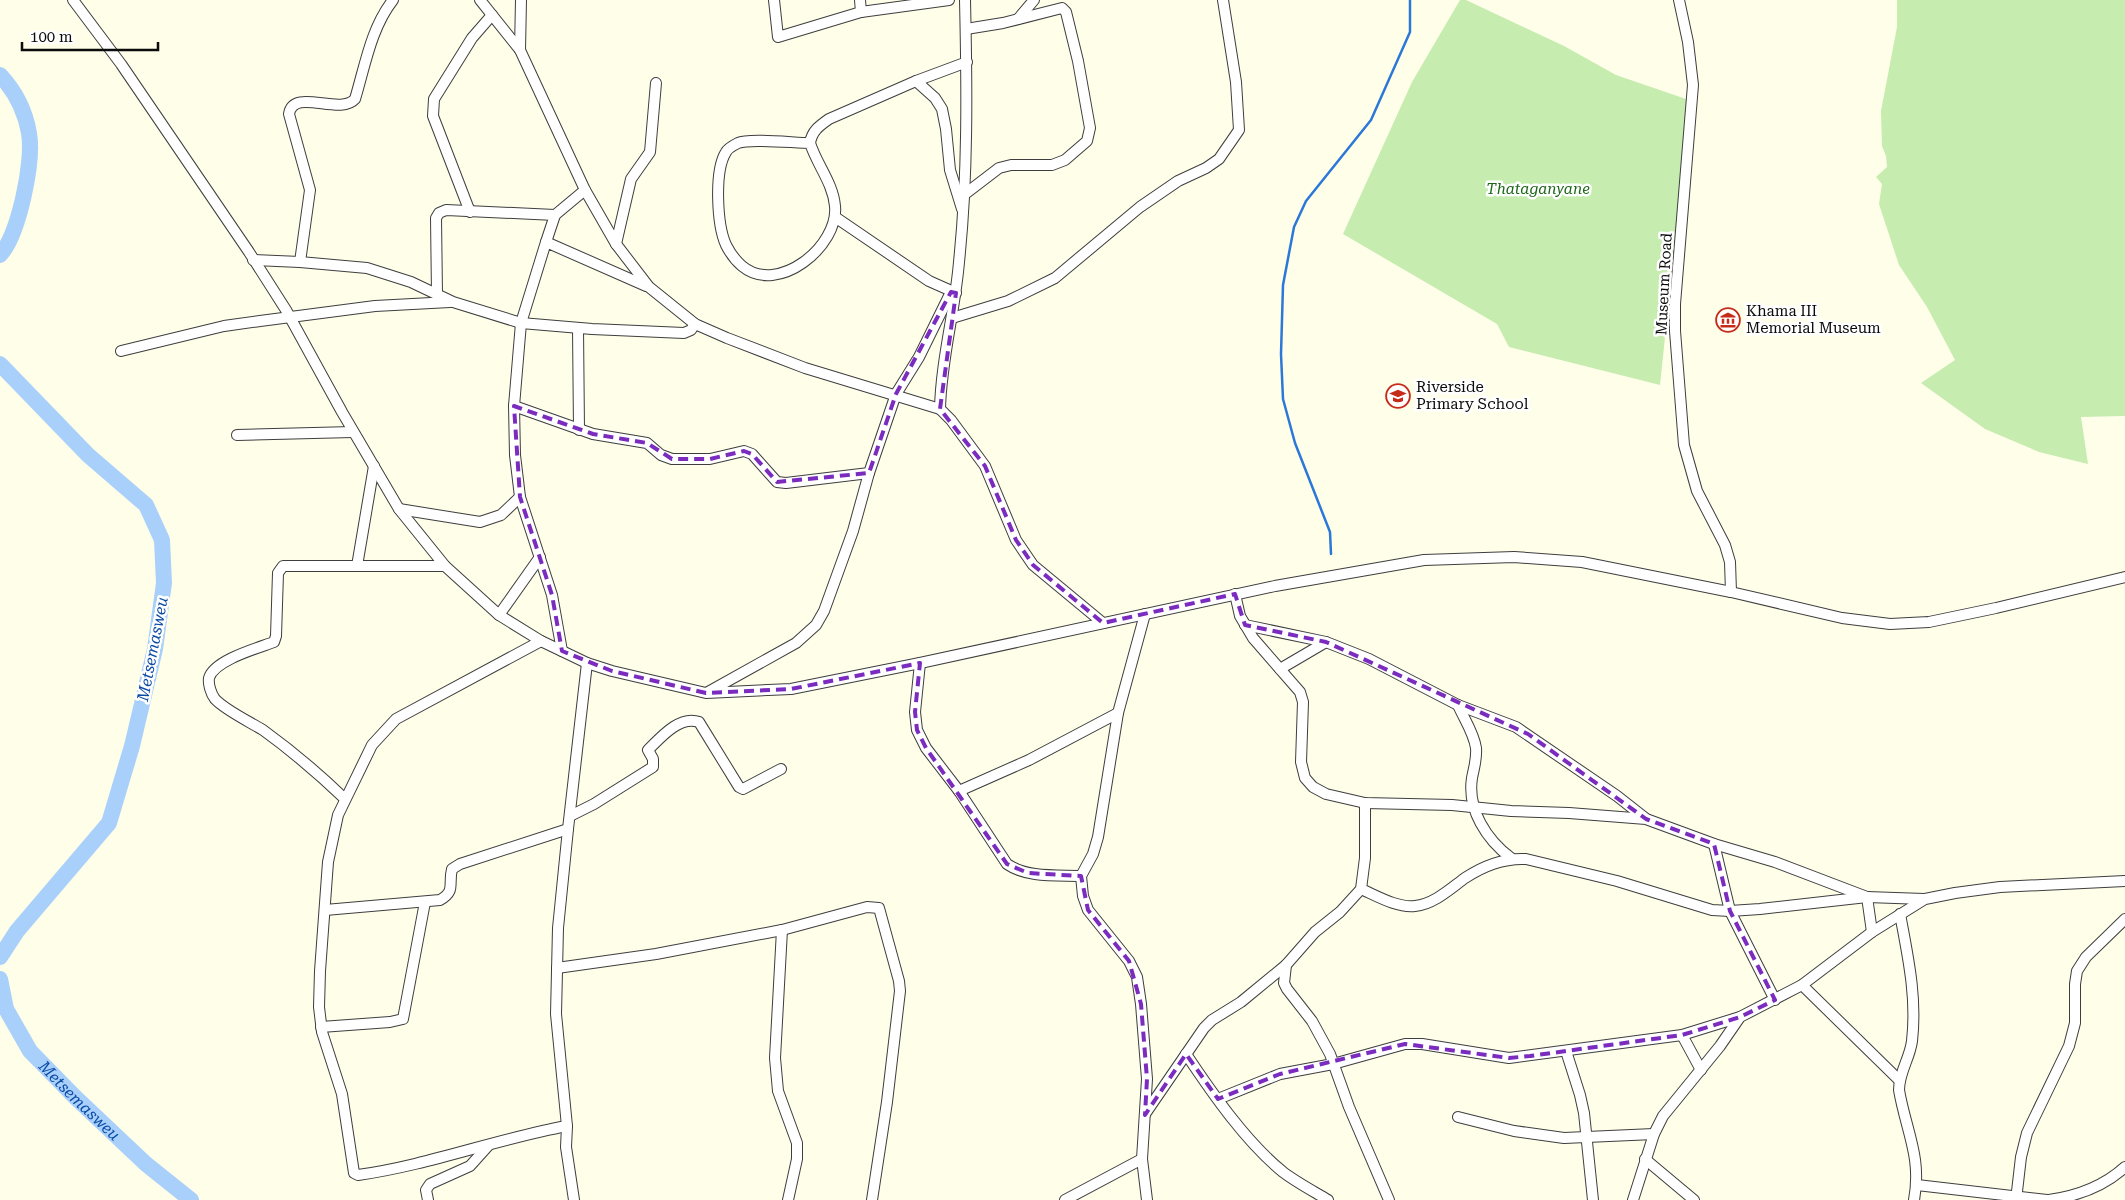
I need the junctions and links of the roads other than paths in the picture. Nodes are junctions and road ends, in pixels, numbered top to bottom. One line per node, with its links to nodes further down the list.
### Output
1 (74, 0): 29 (street)
2 (393, 0): 30 (street)
3 (480, 0): 13 (street)
4 (521, 0): 16 (street)
5 (774, 0): 12 (street)
6 (860, 0): 12 (street)
7 (950, 0): 12 (street)
8 (965, 0): 15 (street)
9 (1034, 0): 14 (street)
10 (1223, 0): 36 (street)
11 (1679, 0): 55 (street, Museum Road)
12 (861, 12)
13 (492, 15): 16 (street); 23 (street)
14 (1017, 19): 15 (street); 22 (street)
15 (966, 29): 17 (street)
16 (520, 50): 21 (street)
17 (967, 62): 18 (street); 22 (street)
18 (916, 80): 20 (street); 24 (street)
19 (656, 83): 28 (street)
20 (810, 143): 26 (street); 26 (street)
21 (585, 190): 25 (street); 28 (street)
22 (964, 194): 24 (street)
23 (470, 212): 25 (street); 33 (street)
24 (963, 212): 32 (street)
25 (555, 215): 27 (street)
26 (835, 217): 32 (street)
27 (546, 242): 31 (street); 37 (street)
28 (616, 244): 31 (street)
29 (253, 260): 30 (street); 35 (street)
30 (300, 262): 33 (street)
31 (649, 287): 38 (street)
32 (953, 293): 36 (street); 41 (street)
33 (437, 294): 34 (street)
34 (453, 302): 35 (street); 37 (street)
35 (290, 317): 40 (street); 45 (street)
36 (952, 318): 43 (street)
37 (521, 323): 39 (street); 42 (street)
38 (695, 324): 39 (street); 41 (street)
39 (578, 328): 44 (street)
40 (121, 351)
41 (896, 394): 43 (street); 48 (street)
42 (514, 406): 44 (street); 49 (street)
43 (940, 409): 59 (street)
44 (579, 430): 48 (street)
45 (353, 432): 46 (street); 47 (street)
46 (237, 434)
47 (374, 466): 50 (street); 52 (street)
48 (869, 473): 67 (street)
49 (520, 497): 50 (street); 51 (street)
50 (400, 509): 53 (street)
51 (540, 557): 58 (street); 63 (street)
52 (357, 566): 53 (street); 72 (street)
53 (444, 566): 58 (street)
54 (2125, 577): 55 (street)
55 (1731, 592): 56 (street)
56 (1235, 594): 57 (street); 60 (street)
57 (1145, 614): 59 (street); 69 (street)
58 (499, 615): 61 (street)
59 (1103, 623): 65 (street)
60 (1245, 625): 62 (street); 66 (street)
61 (542, 641): 63 (street); 72 (street)
62 (1326, 642): 66 (street); 68 (street)
63 (562, 651): 64 (street)
64 (587, 663): 67 (street); 75 (street)
65 (920, 663): 67 (street); 71 (street)
66 (1280, 669): 73 (street)
67 (706, 693)
68 (1458, 705): 74 (street); 76 (street)
69 (1118, 713): 71 (street); 80 (street)
70 (781, 769): 75 (street)
71 (959, 791): 80 (street)
72 (345, 798): 86 (street)
73 (1365, 803): 74 (street); 82 (street)
74 (1473, 807): 76 (street); 79 (street)
75 (570, 816): 77 (street)
76 (1646, 819): 78 (street)
77 (568, 829): 85 (street); 93 (street)
78 (1714, 844): 83 (street); 87 (street)
79 (1511, 858): 82 (street); 87 (street)
80 (1081, 876): 105 (street)
81 (2125, 881): 84 (street)
82 (1361, 889): 92 (street)
83 (1867, 897): 84 (street); 87 (street); 91 (street)
84 (1926, 899): 88 (street)
85 (425, 902): 86 (street); 97 (street)
86 (325, 910): 97 (street)
87 (1730, 911): 95 (street)
88 (1900, 914): 91 (street); 103 (street)
89 (2125, 919): 115 (street)
90 (782, 930): 93 (street); 118 (street); 119 (street)
91 (1872, 932): 94 (street)
92 (1286, 965): 100 (street); 101 (street)
93 (557, 968): 107 (street)
94 (1802, 985): 95 (street); 103 (street)
95 (1776, 1000): 96 (street)
96 (1740, 1017): 98 (street); 102 (street)
97 (322, 1027): 110 (street)
98 (1682, 1036): 99 (street); 102 (street)
99 (1566, 1050): 101 (street); 109 (street)
100 (1186, 1054): 104 (street); 105 (street)
101 (1333, 1064): 104 (street); 123 (street)
102 (1701, 1070): 108 (street)
103 (1899, 1080): 114 (street)
104 (1218, 1099): 122 (street)
105 (1145, 1115): 111 (street)
106 (1458, 1117): 109 (street)
107 (567, 1126): 110 (street); 117 (street)
108 (1654, 1134): 109 (street); 112 (street)
109 (1586, 1138): 124 (street)
110 (488, 1145): 116 (street)
111 (1142, 1159): 120 (street); 121 (street)
112 (1645, 1159): 125 (street); 126 (street)
113 (2125, 1167): 128 (street)
114 (1917, 1185): 115 (street); 127 (street)
115 (2016, 1199): 128 (street)
116 (428, 1200)
117 (574, 1200)
118 (788, 1200)
119 (872, 1200)
120 (1065, 1200)
121 (1147, 1200)
122 (1328, 1200)
123 (1388, 1200)
124 (1593, 1200)
125 (1632, 1200)
126 (1694, 1200)
127 (1914, 1200)
128 (2048, 1200)

